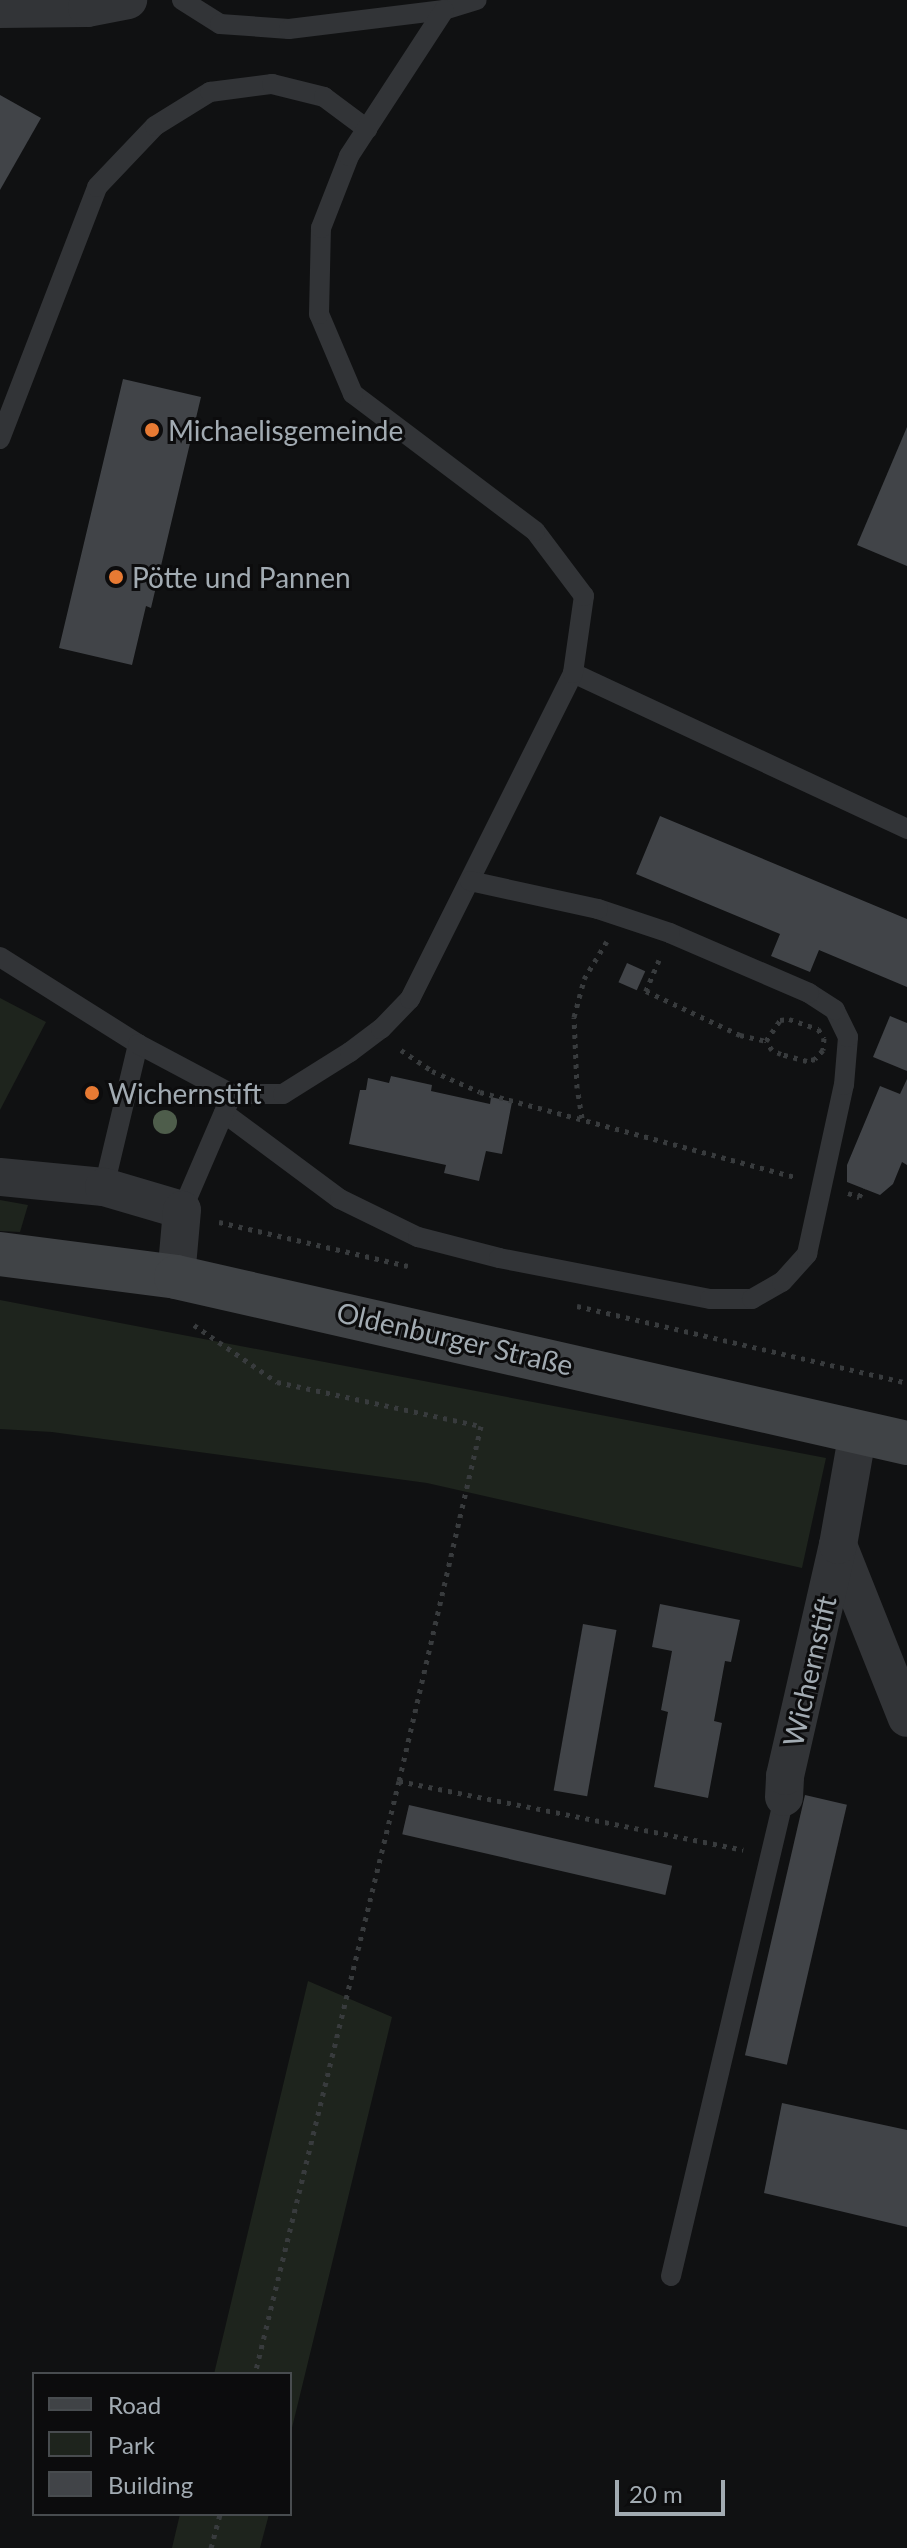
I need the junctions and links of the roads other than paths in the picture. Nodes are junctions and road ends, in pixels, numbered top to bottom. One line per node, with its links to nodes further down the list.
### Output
1 (128, 0): 4 (street)
2 (182, 0): 5 (lane)
3 (477, 0): 5 (lane)
4 (0, 9)
5 (444, 10): 6 (lane)
6 (367, 129): 7 (lane); 8 (lane)
7 (0, 439)
8 (573, 673): 9 (lane); 10 (lane)
9 (907, 829)
10 (470, 881): 13 (lane); 13 (lane)
11 (0, 957): 12 (lane)
12 (138, 1044): 13 (lane); 15 (lane)
13 (228, 1103): 16 (lane)
14 (0, 1177): 15 (street)
15 (104, 1187): 16 (street)
16 (182, 1210): 18 (street)
17 (0, 1254): 18 (main road, Oldenburger Straße)
18 (176, 1277): 19 (main road, Oldenburger Straße)
19 (858, 1431): 20 (main road, Oldenburger Straße); 21 (street, Wichernstift)
20 (907, 1443)
21 (838, 1545): 22 (street, Wichernstift); 23 (street, Wichernstift)
22 (907, 1718)
23 (784, 1797): 24 (lane)
24 (671, 2276)

